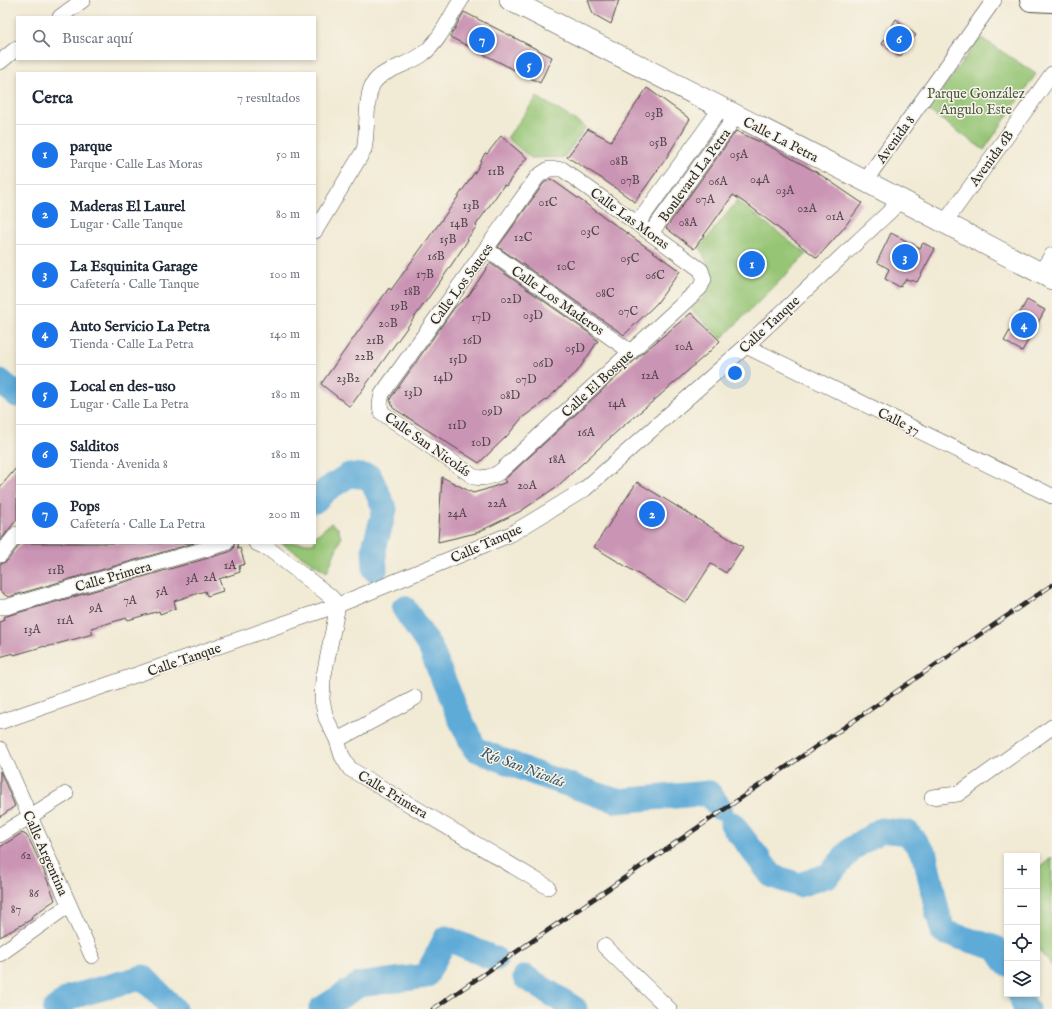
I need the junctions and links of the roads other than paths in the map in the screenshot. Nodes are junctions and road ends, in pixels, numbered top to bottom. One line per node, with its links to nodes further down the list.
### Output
1 (83, 0): 7 (street)
2 (461, 0): 17 (street)
3 (510, 0): 11 (street, Calle La Petra)
4 (994, 0): 13 (street, Avenida 8)
5 (1031, 0): 6 (main road)
6 (1052, 1)
7 (61, 16)
8 (10, 49): 9 (street)
9 (0, 62)
10 (1052, 74): 15 (street, Avenida 6B)
11 (729, 112): 13 (street, Calle La Petra); 16 (street, Boulevard La Petra); 18 (street, Boulevard La Petra)
12 (549, 170): 16 (street, Calle Las Moras); 19 (street, Calle Los Sauces)
13 (865, 180): 14 (street, Calle La Petra)
14 (902, 200): 15 (street, Calle La Petra); 23 (street, Calle Tanque)
15 (945, 222): 21 (street, Calle La Petra)
16 (638, 223): 18 (street, Calle Las Moras)
17 (316, 229)
18 (651, 233): 22 (street, Calle Las Moras)
19 (486, 249): 24 (street, Calle Los Maderos); 25 (street, Calle Los Sauces)
20 (1052, 255): 21 (street)
21 (1046, 276)
22 (704, 279): 24 (street, Calle El Bosque)
23 (746, 346): 27 (street, Calle 37); 32 (street, Calle Tanque)
24 (631, 352): 26 (street, Calle El Bosque)
25 (380, 404): 26 (street, Calle San Nicolás)
26 (483, 479)
27 (1052, 496)
28 (16, 535): 31 (street)
29 (223, 544): 33 (street, Calle Primera)
30 (258, 544): 32 (street)
31 (0, 555)
32 (338, 605): 35 (street, Calle Tanque); 37 (street, Calle Primera)
33 (0, 607)
34 (415, 698): 37 (street)
35 (0, 722)
36 (1052, 727): 40 (street)
37 (337, 740): 43 (street, Calle Primera)
38 (0, 749): 41 (street, Calle Argentina)
39 (66, 794): 41 (street)
40 (932, 797)
41 (30, 816): 42 (street); 44 (street, Calle Argentina)
42 (0, 835)
43 (548, 887)
44 (69, 905): 46 (street); 47 (street, Calle Argentina)
45 (604, 946): 48 (street)
46 (0, 954)
47 (92, 956)
48 (669, 1009)

